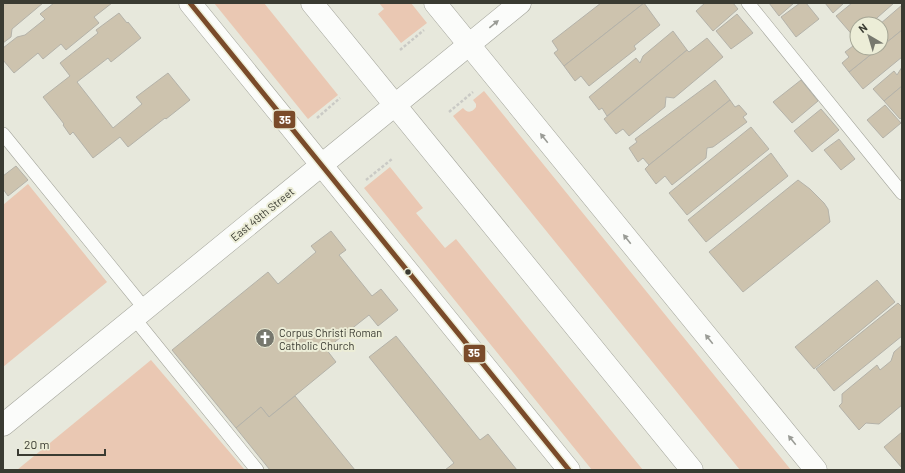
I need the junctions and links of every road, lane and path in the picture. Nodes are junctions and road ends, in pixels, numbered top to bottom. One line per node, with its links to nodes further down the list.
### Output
1 (190, 3): 16 (street)
2 (312, 3): 11 (street)
3 (434, 3): 7 (street)
4 (520, 3): 7 (street, East 49th Street, one-way to 4)
5 (748, 3): 18 (lane)
6 (430, 26): 8 (path)
7 (468, 45): 11 (street, East 49th Street); 24 (street, one-way to 7)
8 (400, 50)
9 (473, 92): 12 (path)
10 (340, 98): 13 (path)
11 (395, 106): 16 (street, East 49th Street); 23 (street)
12 (449, 112)
13 (316, 118)
14 (3, 134): 19 (lane)
15 (392, 159): 17 (path)
16 (321, 166): 19 (street, East 49th Street); 22 (street)
17 (365, 181)
18 (902, 194)
19 (140, 313): 20 (street, East 49th Street); 21 (lane)
20 (3, 425)
21 (256, 470)
22 (569, 470)
23 (692, 470)
24 (816, 470)

